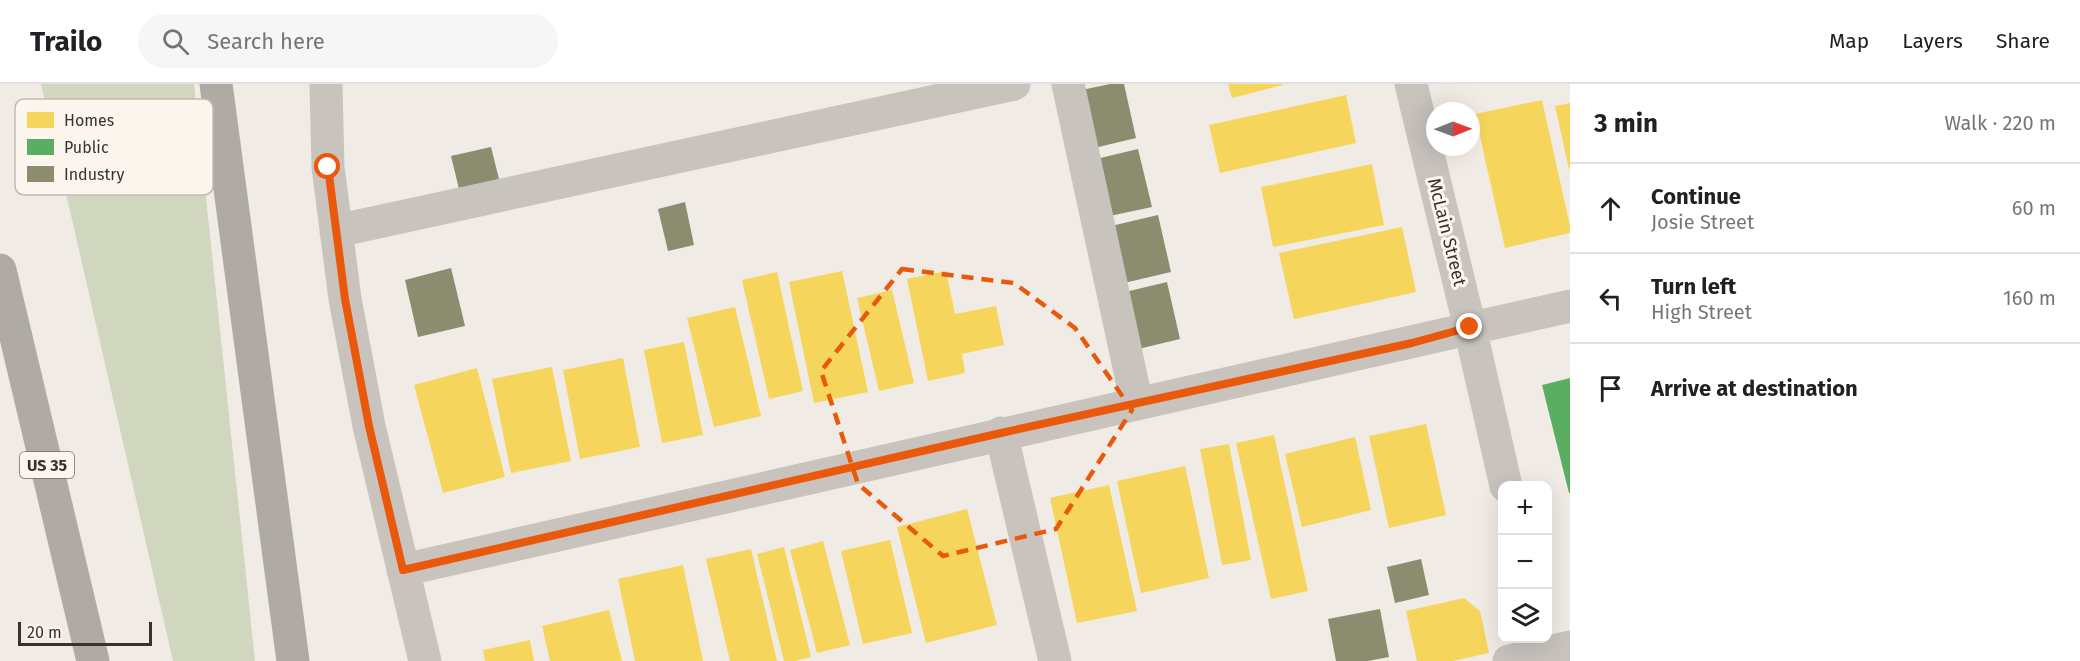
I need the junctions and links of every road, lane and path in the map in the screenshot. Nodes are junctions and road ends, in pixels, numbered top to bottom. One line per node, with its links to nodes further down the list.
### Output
1 (216, 84): 16 (highway)
2 (326, 84): 6 (street)
3 (1014, 84): 6 (street)
4 (1068, 84): 10 (street)
5 (1411, 84): 9 (street, McLain Street)
6 (336, 231): 13 (street)
7 (0, 270): 15 (highway, US 35)
8 (1570, 306): 9 (street)
9 (1470, 327): 10 (street); 12 (street, McLain Street)
10 (1137, 404): 11 (street)
11 (1001, 433): 13 (street); 18 (street)
12 (1505, 481)
13 (403, 570): 17 (street)
14 (1550, 650): 19 (street)
15 (93, 661)
16 (293, 661)
17 (424, 661)
18 (1054, 661)
19 (1509, 661)

